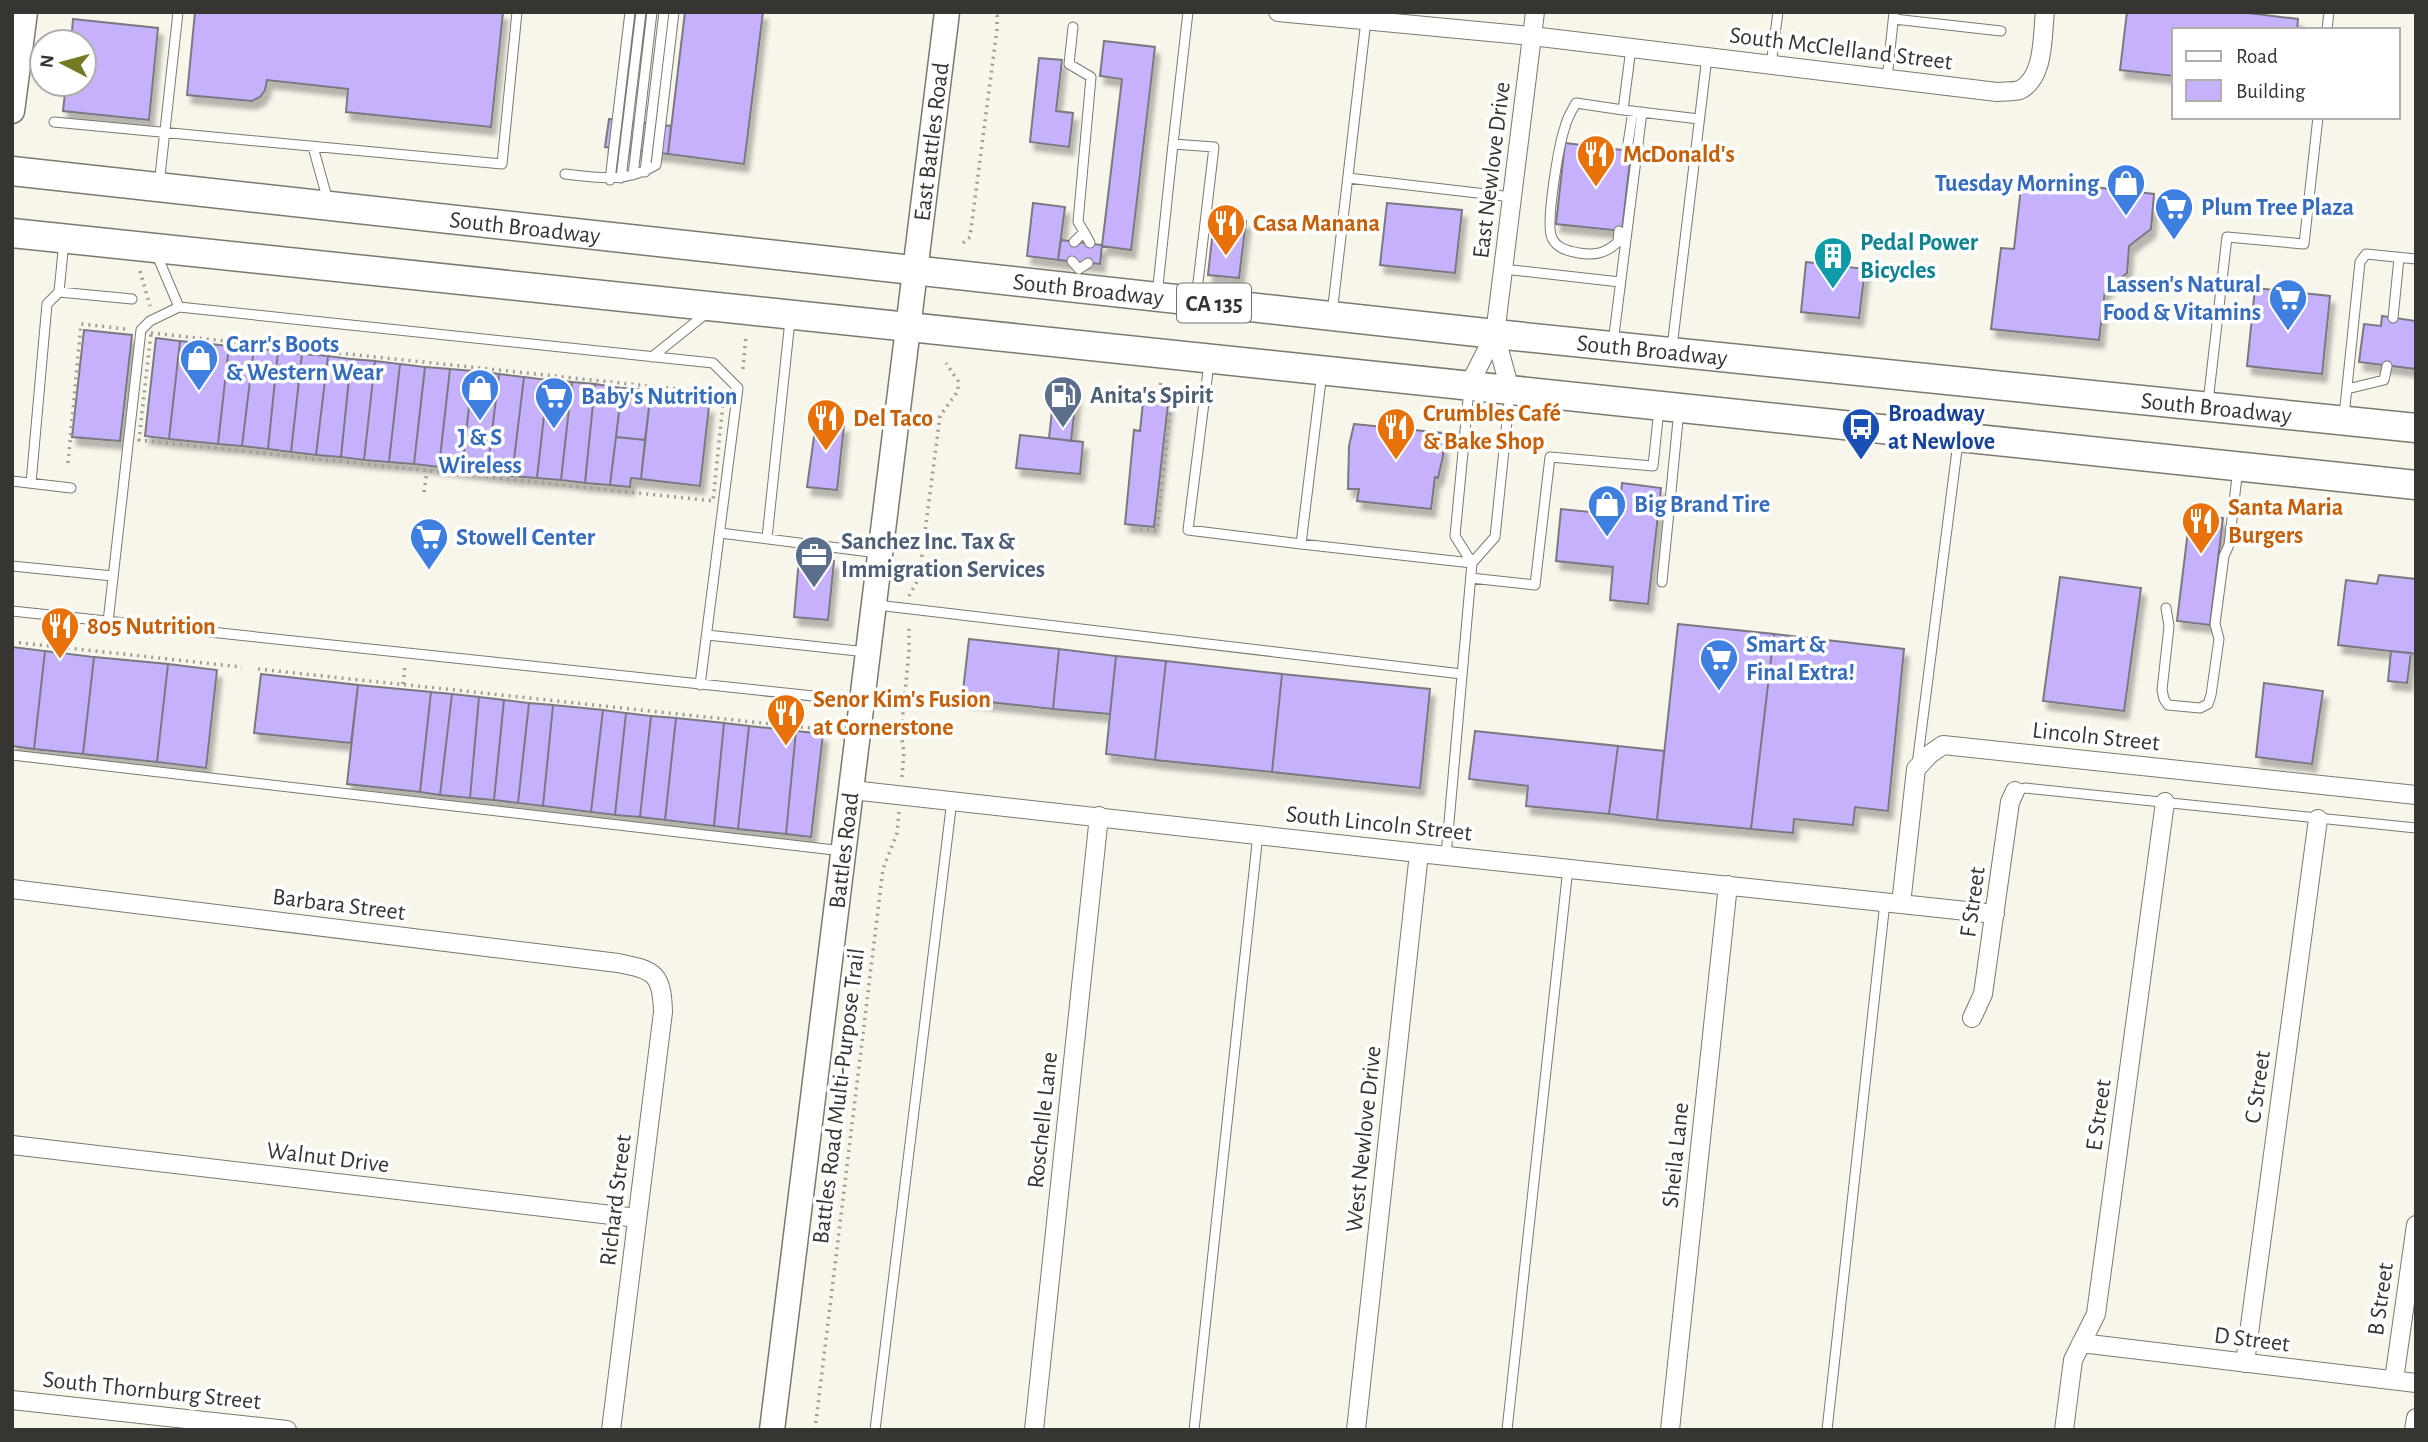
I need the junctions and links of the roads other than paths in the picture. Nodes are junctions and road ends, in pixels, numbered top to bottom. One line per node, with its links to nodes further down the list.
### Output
1 (25, 12): 24 (street)
2 (178, 12): 29 (lane)
3 (517, 12): 31 (lane)
4 (630, 12): 39 (lane)
5 (640, 12): 37 (lane)
6 (652, 12): 36 (lane)
7 (664, 12): 34 (lane)
8 (674, 12): 34 (lane)
9 (947, 12): 53 (street, East Battles Road)
10 (1188, 12): 30 (lane)
11 (1278, 12): 16 (street, South McClelland Street)
12 (1535, 12): 19 (street, East Newlove Drive)
13 (1778, 12): 22 (lane)
14 (2045, 12): 23 (street, South McClelland Street)
15 (1894, 16): 18 (lane); 23 (lane)
16 (1366, 20): 19 (street, South McClelland Street); 38 (lane)
17 (1073, 27): 44 (lane)
18 (2001, 30)
19 (1532, 36): 20 (street, South McClelland Street); 41 (street, East Newlove Drive)
20 (1631, 48): 21 (street, South McClelland Street); 25 (lane)
21 (1707, 57): 22 (street, South McClelland Street); 26 (lane)
22 (1771, 65): 23 (street, South McClelland Street)
23 (1887, 79)
24 (12, 111)
25 (1633, 111): 26 (lane); 32 (lane); 43 (lane); 54 (lane)
26 (1699, 119): 67 (lane)
27 (2318, 119): 76 (lane)
28 (54, 122): 29 (lane)
29 (164, 134): 31 (lane); 40 (lane)
30 (1173, 145): 56 (lane); 58 (lane)
31 (313, 147): 42 (lane)
32 (1628, 150)
33 (12, 171): 40 (main road, South Broadway / CA 135)
34 (645, 172): 36 (lane)
35 (565, 174): 39 (lane)
36 (633, 175): 37 (lane)
37 (621, 178): 39 (lane)
38 (1348, 178): 41 (lane); 62 (lane)
39 (610, 180)
40 (159, 187): 42 (main road, South Broadway / CA 135)
41 (1512, 197): 52 (street, East Newlove Drive)
42 (329, 206): 53 (main road, South Broadway / CA 135)
43 (1619, 231)
44 (1084, 232): 47 (lane); 48 (lane)
45 (12, 233): 46 (main road, CA 135)
46 (64, 238): 49 (main road, CA 135); 55 (lane)
47 (1074, 242)
48 (1090, 243)
49 (154, 248): 59 (main road, CA 135); 60 (lane)
50 (2399, 258): 51 (lane); 63 (lane); 73 (lane)
51 (2416, 260)
52 (1503, 268): 54 (lane); 65 (street, East Newlove Drive)
53 (916, 270): 56 (main road, South Broadway / CA 135); 64 (street, Battles Road)
54 (1620, 282): 66 (lane)
55 (59, 292): 57 (lane); 82 (lane)
56 (1157, 297): 58 (main road, South Broadway / CA 135)
57 (132, 299)
58 (1196, 301): 62 (main road, South Broadway / CA 135)
59 (715, 306): 61 (main road, CA 135); 68 (lane)
60 (180, 307): 68 (lane); 91 (lane)
61 (790, 314): 64 (main road, CA 135); 86 (lane)
62 (1332, 316): 65 (main road, South Broadway / CA 135)
63 (2393, 318)
64 (909, 327): 69 (main road, CA 135); 88 (street, Battles Road)
65 (1495, 334): 66 (main road, South Broadway / CA 135); 72 (street, East Newlove Drive); 74 (street, East Newlove Drive)
66 (1613, 346): 67 (main road, South Broadway / CA 135)
67 (1672, 352): 76 (main road, South Broadway / CA 135)
68 (652, 357): 85 (lane)
69 (1210, 359): 71 (main road, CA 135); 87 (lane)
70 (2387, 366): 73 (lane)
71 (1322, 370): 72 (main road, CA 135); 87 (lane)
72 (1469, 385): 74 (main road, CA 135); 89 (lane)
73 (2347, 389): 77 (lane)
74 (1510, 390): 75 (main road, CA 135); 89 (lane)
75 (1669, 407): 79 (main road, CA 135); 92 (lane); 93 (lane)
76 (2207, 407): 77 (main road, South Broadway / CA 135)
77 (2344, 421): 78 (main road, South Broadway / CA 135)
78 (2416, 428)
79 (1959, 437): 80 (main road, CA 135); 104 (lane)
80 (2238, 466): 83 (main road, CA 135); 95 (lane)
81 (12, 481): 82 (lane)
82 (31, 483): 84 (lane)
83 (2416, 485)
84 (71, 488)
85 (720, 533): 86 (lane); 98 (lane)
86 (766, 538): 88 (lane)
87 (1301, 544): 89 (lane)
88 (881, 553): 94 (street, Battles Road)
89 (1472, 563): 92 (lane)
90 (12, 566): 91 (lane)
91 (113, 576): 97 (lane)
92 (1471, 578): 100 (lane)
93 (1662, 582)
94 (875, 605): 99 (street, Battles Road); 100 (lane)
95 (2166, 608)
96 (12, 611): 97 (lane)
97 (108, 622): 101 (lane)
98 (707, 635): 99 (lane); 101 (lane)
99 (869, 653): 102 (street, Battles Road)
100 (1462, 674): 116 (lane)
101 (700, 685): 102 (lane)
102 (863, 701): 105 (street, Battles Road)
103 (12, 755): 114 (lane)
104 (1916, 769): 107 (street, Lincoln Street); 120 (street)
105 (852, 790): 108 (street, South Lincoln Street); 114 (street, Battles Road)
106 (2015, 791): 109 (lane); 121 (street, F Street)
107 (2416, 795)
108 (952, 800): 110 (street, South Lincoln Street); 136 (lane)
109 (2165, 802): 111 (lane); 127 (street, E Street)
110 (1099, 816): 113 (street, South Lincoln Street); 137 (street, Roschelle Lane)
111 (2318, 818): 112 (lane); 128 (street, C Street)
112 (2416, 828)
113 (1258, 834): 115 (street, South Lincoln Street); 138 (lane)
114 (844, 852): 135 (street, Battles Road)
115 (1419, 853): 116 (street, South Lincoln Street); 139 (street, West Newlove Drive)
116 (1446, 856): 117 (street, South Lincoln Street)
117 (1567, 869): 118 (street, South Lincoln Street); 140 (lane)
118 (1728, 884): 120 (street, South Lincoln Street); 141 (street, Sheila Lane)
119 (12, 889): 122 (street, Barbara Street)
120 (1893, 903): 121 (street, South Lincoln Street); 142 (lane)
121 (1995, 914): 123 (street, F Street)
122 (657, 977): 125 (street, Richard Street)
123 (1972, 1018)
124 (12, 1145): 125 (street, Walnut Drive)
125 (637, 1217): 134 (street, Richard Street)
126 (2416, 1225): 129 (street, B Street)
127 (2081, 1343): 128 (street, D Street); 143 (street, E Street)
128 (2245, 1363): 129 (street, D Street)
129 (2394, 1380): 130 (street, D Street)
130 (2416, 1383)
131 (12, 1399): 133 (street, South Thornburg Street)
132 (2416, 1418): 144 (street)
133 (287, 1430)
134 (611, 1430)
135 (772, 1430)
136 (875, 1430)
137 (1034, 1430)
138 (1194, 1430)
139 (1356, 1430)
140 (1507, 1430)
141 (1670, 1430)
142 (1827, 1430)
143 (2064, 1430)
144 (2414, 1430)

